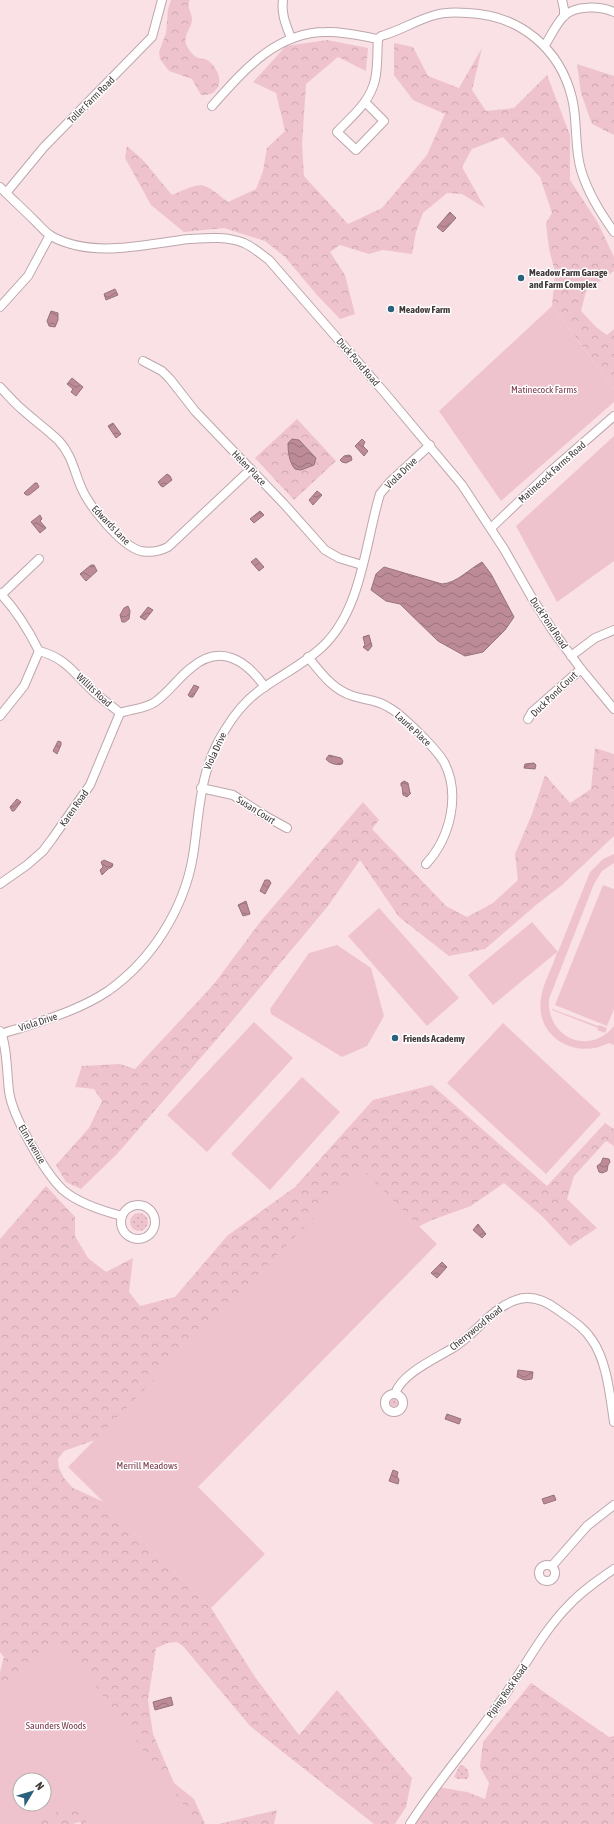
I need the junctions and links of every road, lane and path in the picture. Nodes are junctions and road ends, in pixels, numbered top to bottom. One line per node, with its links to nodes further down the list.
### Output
1 (162, 0): 12 (street, Toller Farm Road)
2 (283, 0): 6 (street)
3 (562, 0): 5 (street)
4 (614, 12): 5 (street)
5 (564, 16): 8 (street)
6 (291, 38): 7 (street); 10 (street)
7 (378, 39): 8 (street); 9 (street)
8 (545, 45): 13 (street)
9 (365, 102): 9 (street)
10 (212, 106)
11 (0, 187): 12 (street, Duck Pond Road)
12 (6, 193): 14 (street, Duck Pond Road)
13 (614, 232)
14 (50, 235): 15 (street); 19 (street, Duck Pond Road)
15 (0, 307)
16 (143, 361): 20 (street, Helen Place)
17 (0, 387): 20 (street, Edwards Lane)
18 (614, 416): 21 (street, Matinecock Farms Road)
19 (430, 445): 21 (street, Duck Pond Road); 23 (street, Viola Drive)
20 (251, 469): 23 (street, Helen Place)
21 (491, 528): 27 (street, Duck Pond Road)
22 (39, 559): 24 (street)
23 (362, 564): 28 (street, Viola Drive)
24 (1, 594): 26 (street)
25 (614, 630): 27 (street)
26 (39, 651): 32 (street, Willits Road); 33 (street)
27 (571, 656): 29 (street, Duck Pond Road)
28 (308, 657): 30 (street, Viola Drive); 37 (street, Laurie Place)
29 (581, 669): 31 (street, Duck Pond Road); 34 (street, Duck Pond Court)
30 (265, 686): 32 (street, Willits Road); 35 (street, Viola Drive)
31 (614, 709)
32 (120, 713): 38 (street, Karen Road)
33 (0, 716)
34 (528, 719)
35 (202, 788): 36 (street, Susan Court); 39 (street, Viola Drive)
36 (287, 828)
37 (426, 864)
38 (0, 884)
39 (1, 1033): 40 (street, Elm Avenue)
40 (122, 1216): 40 (street)
41 (395, 1394): 42 (street, Cherrywood Road)
42 (614, 1422)
43 (614, 1505): 44 (street)
44 (552, 1566)
45 (614, 1569): 46 (street, Piping Rock Road)
46 (410, 1824)

